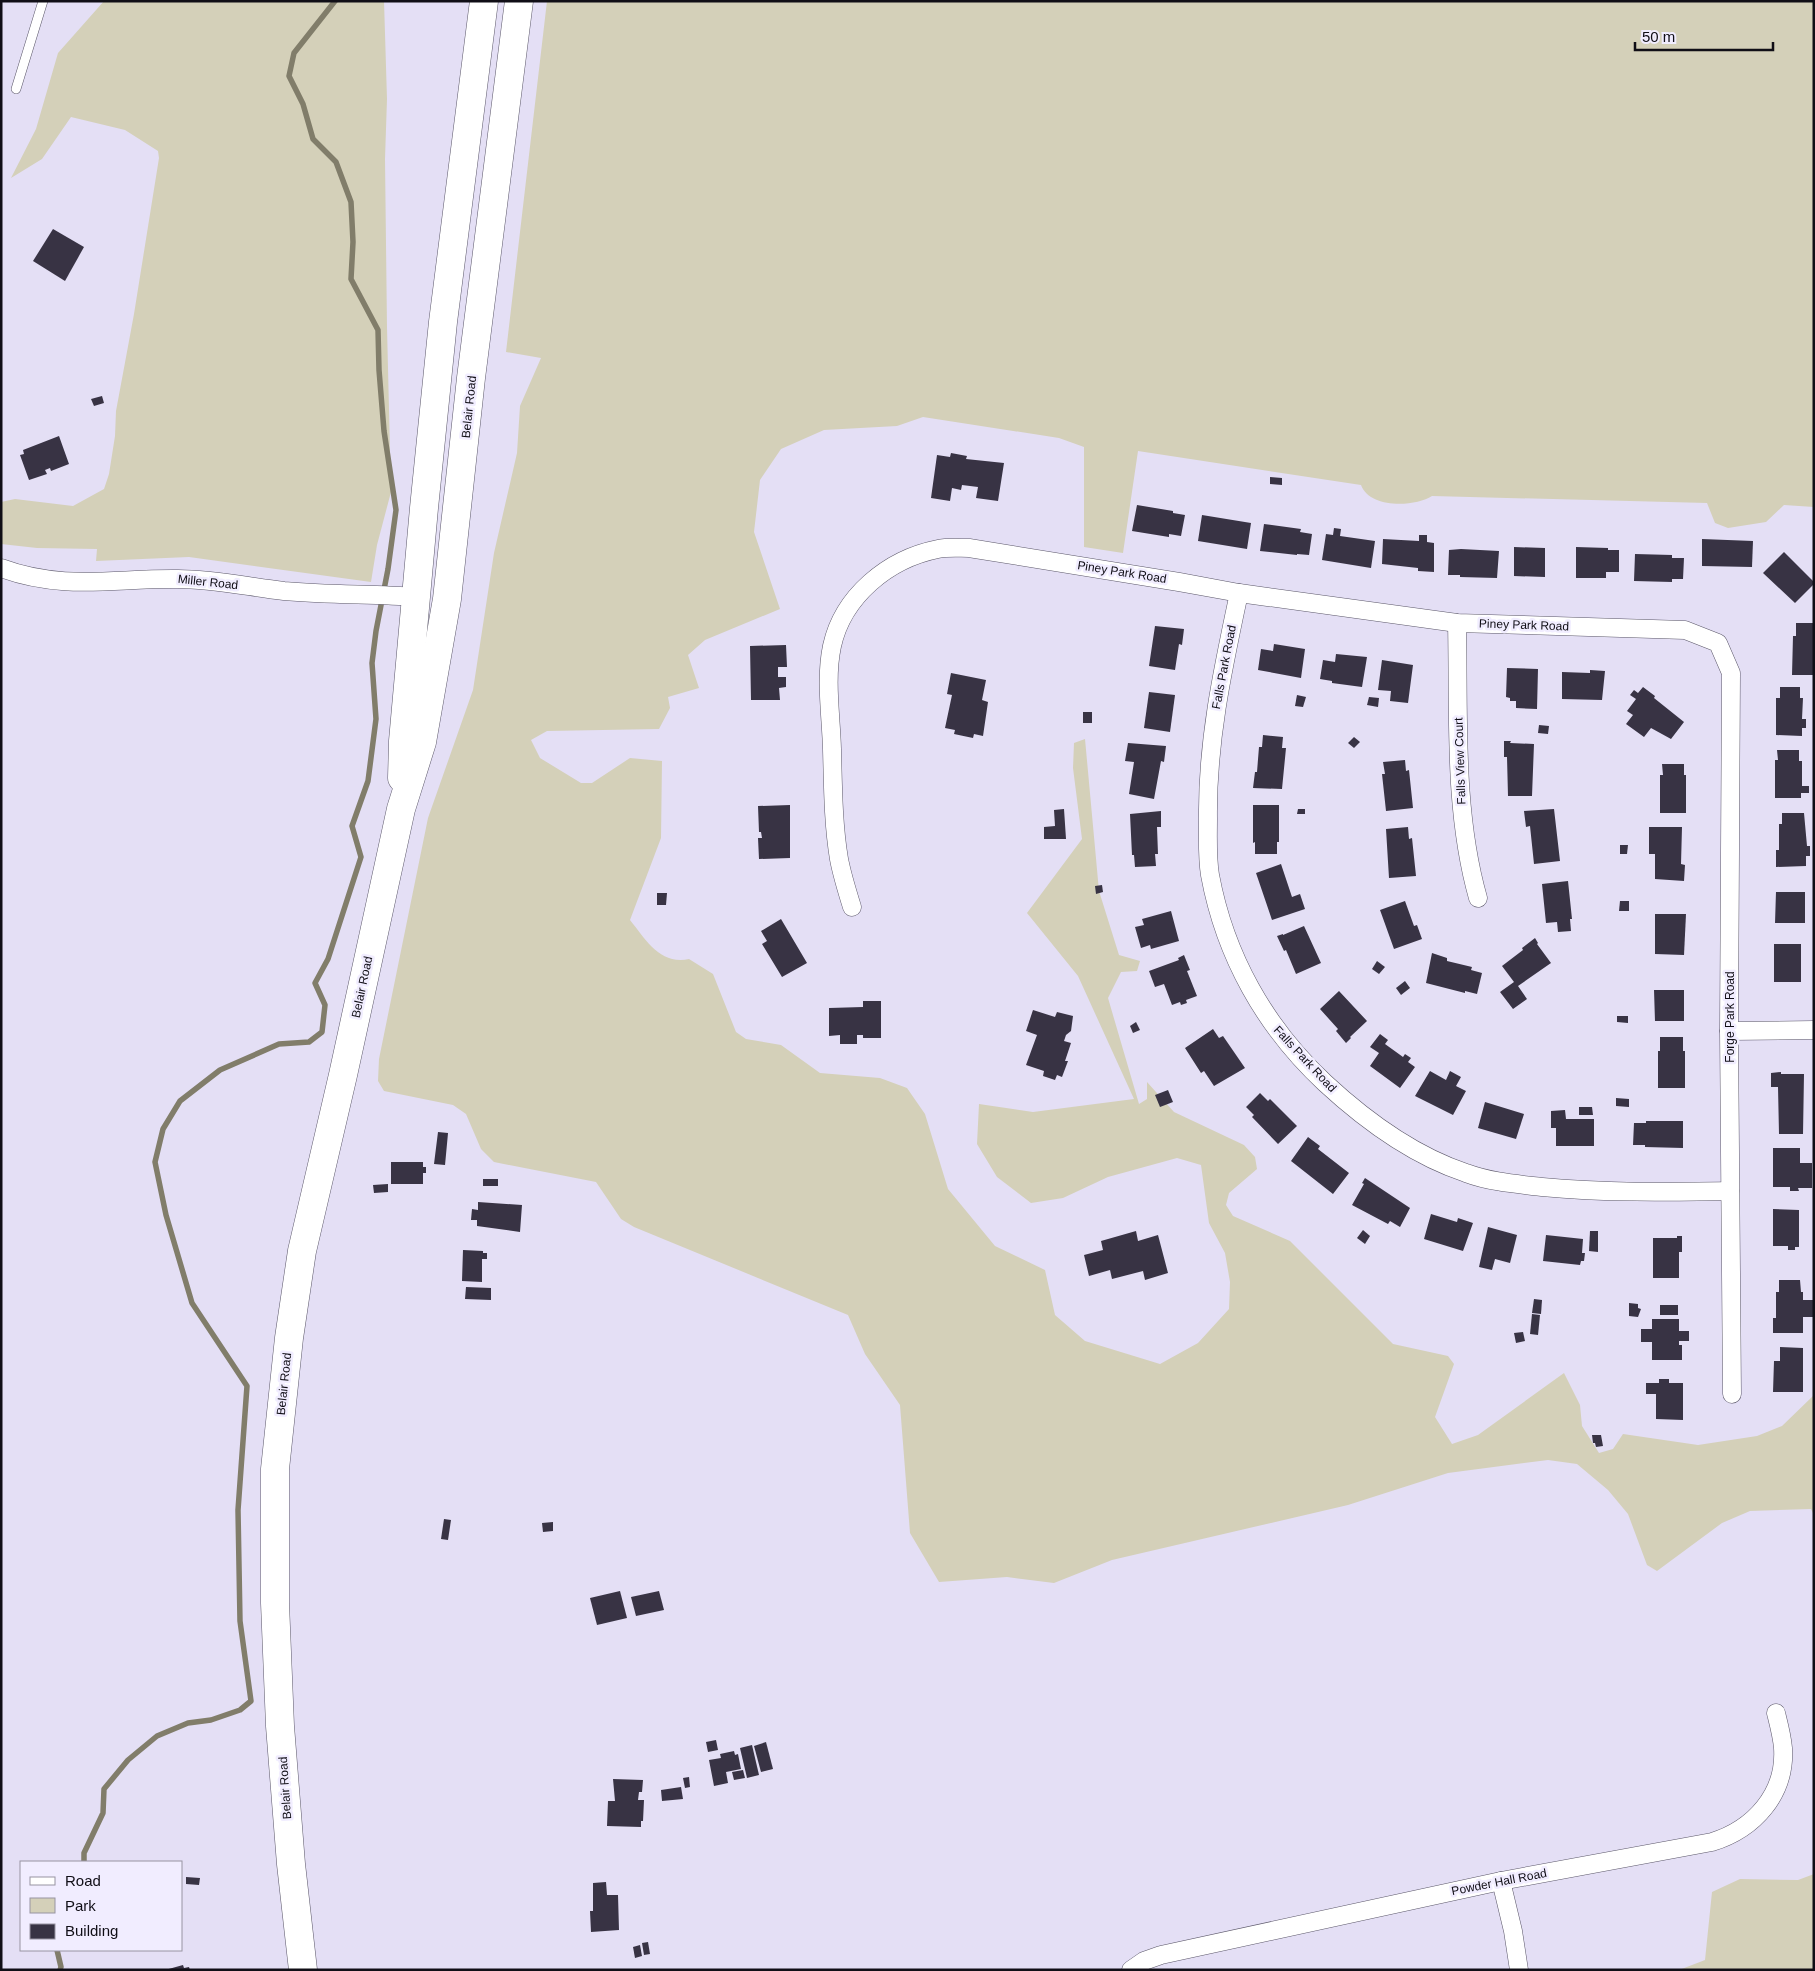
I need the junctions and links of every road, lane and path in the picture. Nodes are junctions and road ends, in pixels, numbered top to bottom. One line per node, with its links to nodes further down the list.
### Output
1 (43, 1): 4 (lane)
2 (484, 1): 7 (highway, Belair Road)
3 (519, 1): 8 (highway, Belair Road)
4 (16, 89)
5 (1, 568): 7 (street, Miller Road)
6 (1239, 593): 9 (street, Piney Park Road); 13 (street, Piney Park Road); 16 (street, Falls Park Road)
7 (394, 596): 8 (highway); 11 (highway, Belair Road)
8 (446, 599): 11 (highway, Belair Road)
9 (1457, 623): 10 (street, Piney Park Road); 12 (street, Falls View Court)
10 (1718, 643): 15 (street, Forge Park Road)
11 (401, 809): 20 (highway, Belair Road)
12 (1478, 898)
13 (852, 907)
14 (1814, 1030): 15 (street)
15 (1730, 1031): 16 (street, Forge Park Road)
16 (1730, 1191): 17 (street, Forge Park Road)
17 (1732, 1394)
18 (1776, 1713): 19 (street, Powder Hall Road)
19 (1501, 1881): 21 (street, Powder Hall Road); 22 (street)
20 (303, 1970)
21 (1130, 1970)
22 (1519, 1970)

